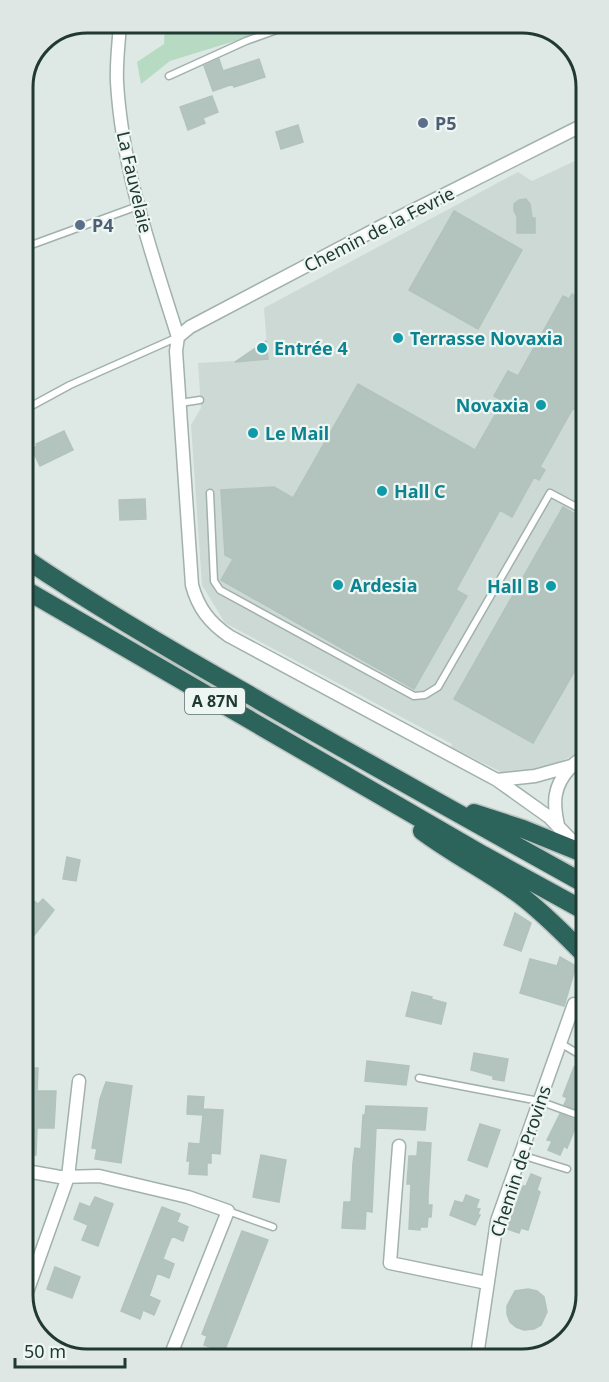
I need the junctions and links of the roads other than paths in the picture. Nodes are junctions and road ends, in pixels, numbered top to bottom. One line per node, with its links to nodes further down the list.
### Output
1 (119, 33): 5 (street, La Fauvelaie)
2 (268, 33): 3 (lane)
3 (169, 76)
4 (576, 129): 7 (street, Chemin de la Fevrie)
5 (138, 206): 6 (lane); 7 (street, La Fauvelaie)
6 (33, 244)
7 (178, 337): 9 (street, La Fauvelaie); 10 (lane)
8 (200, 400): 9 (lane)
9 (180, 403): 18 (street, La Fauvelaie)
10 (33, 405)
11 (210, 493): 12 (lane)
12 (576, 507)
13 (33, 564): 19 (highway, A 87N)
14 (33, 594): 17 (highway, A 87N)
15 (576, 762): 16 (street)
16 (571, 766): 18 (street); 20 (street)
17 (354, 780): 24 (highway, A 87N); 25 (highway)
18 (497, 780): 20 (street, La Fauvelaie)
19 (433, 799): 22 (highway); 23 (highway, A 87N)
20 (559, 826): 21 (street, La Fauvelaie)
21 (576, 844)
22 (576, 850)
23 (576, 879)
24 (576, 906)
25 (576, 947)
26 (574, 1004): 27 (street, Chemin de Provins)
27 (560, 1043): 28 (lane); 31 (street, Chemin de Provins)
28 (576, 1052)
29 (419, 1078): 31 (lane)
30 (79, 1081): 37 (street)
31 (539, 1101): 32 (lane); 34 (street, Chemin de Provins)
32 (576, 1114)
33 (399, 1146): 41 (street)
34 (520, 1154): 35 (lane); 41 (street, Chemin de Provins)
35 (567, 1169)
36 (33, 1172): 37 (street)
37 (68, 1177): 38 (street); 40 (street)
38 (228, 1210): 39 (lane); 42 (street)
39 (273, 1227)
40 (33, 1275)
41 (487, 1283): 43 (street, Chemin de Provins)
42 (173, 1349)
43 (478, 1349)

